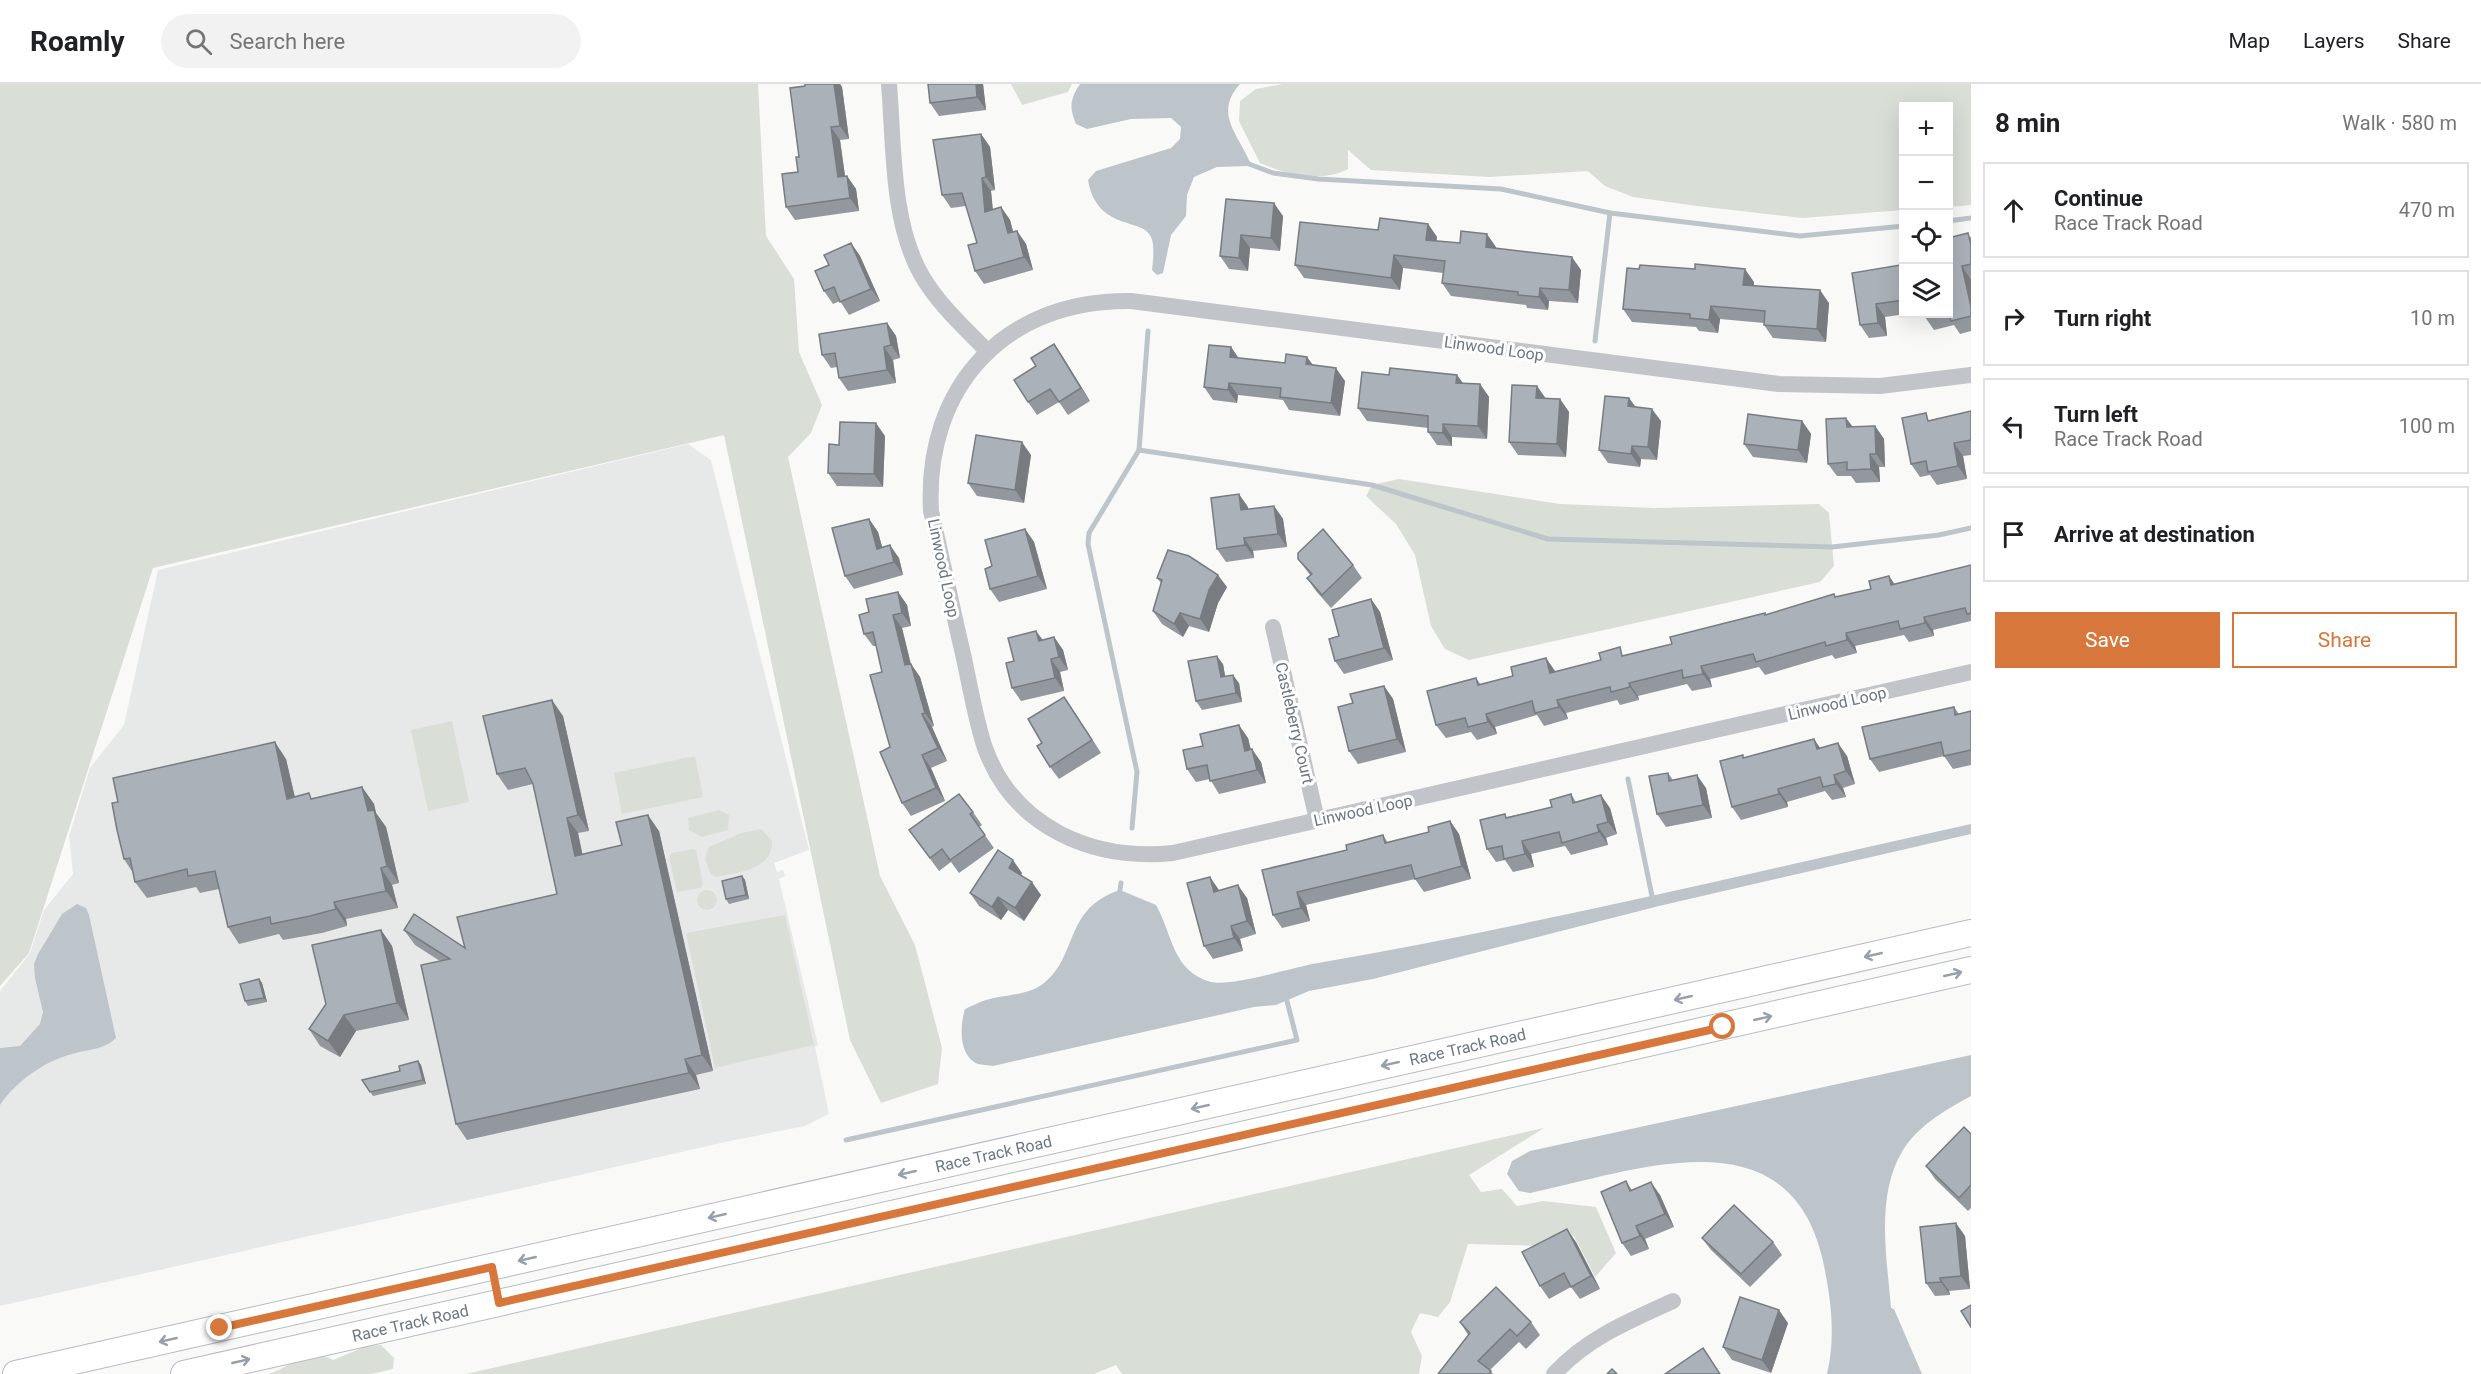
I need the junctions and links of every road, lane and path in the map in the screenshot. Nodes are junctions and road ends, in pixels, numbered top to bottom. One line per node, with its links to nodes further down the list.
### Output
1 (889, 84): 2 (street)
2 (988, 352): 3 (street, Linwood Loop); 6 (street, Linwood Loop)
3 (1971, 375)
4 (1273, 627): 6 (street, Castleberry Court)
5 (1971, 672): 6 (street, Linwood Loop)
6 (1317, 820)
7 (1971, 933): 9 (main road, Race Track Road, one-way to 9)
8 (1971, 970): 10 (main road, Race Track Road, one-way to 8)
9 (783, 1201): 10 (main road); 11 (main road, Race Track Road, one-way to 11)
10 (753, 1245): 14 (main road, Race Track Road)
11 (492, 1267): 12 (main road, Race Track Road); 14 (main road)
12 (376, 1293): 15 (main road); 16 (main road, Race Track Road, one-way to 16)
13 (1672, 1301): 18 (street)
14 (499, 1303): 15 (main road, Race Track Road)
15 (382, 1329): 17 (main road, Race Track Road, one-way to 15)
16 (16, 1374)
17 (184, 1374)
18 (1554, 1374)

